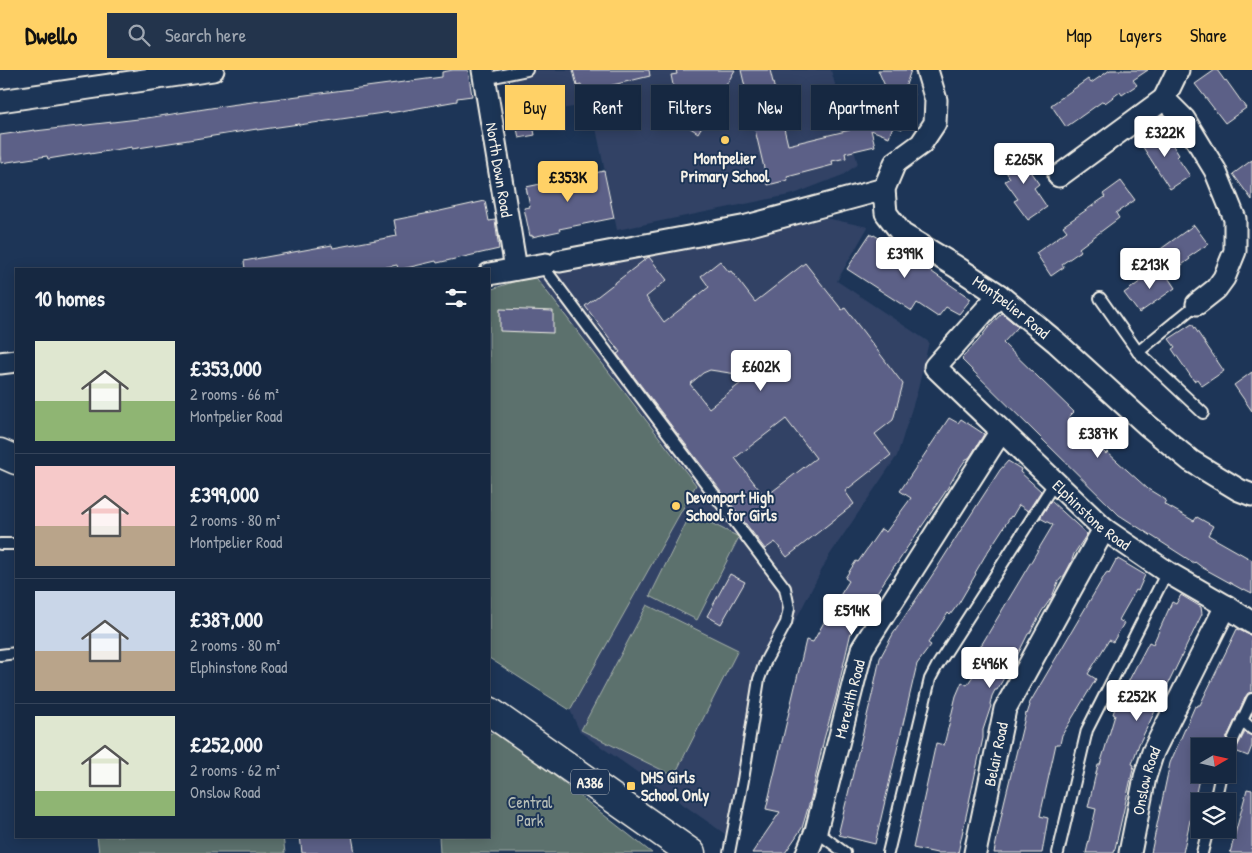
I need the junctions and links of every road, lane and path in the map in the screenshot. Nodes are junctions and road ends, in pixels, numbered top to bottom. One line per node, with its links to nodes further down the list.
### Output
1 (213, 70): 7 (street)
2 (527, 70): 5 (lane)
3 (927, 70): 9 (street)
4 (1178, 70): 6 (street)
5 (484, 74): 12 (street, North Down Road)
6 (1164, 99): 8 (street); 10 (street)
7 (0, 101)
8 (1059, 176)
9 (884, 189): 11 (street); 14 (street, Montpelier Road)
10 (1244, 217): 16 (street)
11 (549, 264): 12 (street); 42 (lane)
12 (516, 269): 13 (street)
13 (490, 274)
14 (999, 295): 21 (street, Elphinstone Road); 25 (street, Montpelier Road)
15 (1100, 298): 17 (lane)
16 (1197, 304): 17 (lane)
17 (1138, 352): 20 (lane)
18 (15, 361): 19 (street)
19 (0, 363)
20 (1203, 413)
21 (1001, 431): 24 (street, Elphinstone Road); 39 (street, Meredith Road)
22 (0, 453): 23 (main road)
23 (15, 460)
24 (1055, 482): 26 (street, Elphinstone Road); 45 (lane)
25 (1252, 495)
26 (1104, 529): 29 (street, Elphinstone Road); 46 (street, Belair Road)
27 (0, 544): 28 (lane)
28 (14, 544)
29 (1166, 572): 30 (street, Elphinstone Road); 47 (lane)
30 (1226, 606): 31 (street, Elphinstone Road); 48 (street, Onslow Road)
31 (1252, 623)
32 (15, 653): 33 (lane)
33 (0, 655)
34 (1252, 699): 36 (lane)
35 (490, 712): 41 (main road, A386)
36 (1242, 720): 37 (lane); 38 (lane)
37 (1252, 729)
38 (1234, 738)
39 (816, 831): 43 (street, Meredith Road); 44 (lane)
40 (1206, 838): 49 (lane)
41 (691, 853)
42 (729, 853)
43 (807, 853)
44 (845, 853)
45 (888, 853)
46 (975, 853)
47 (1058, 853)
48 (1130, 853)
49 (1202, 853)

